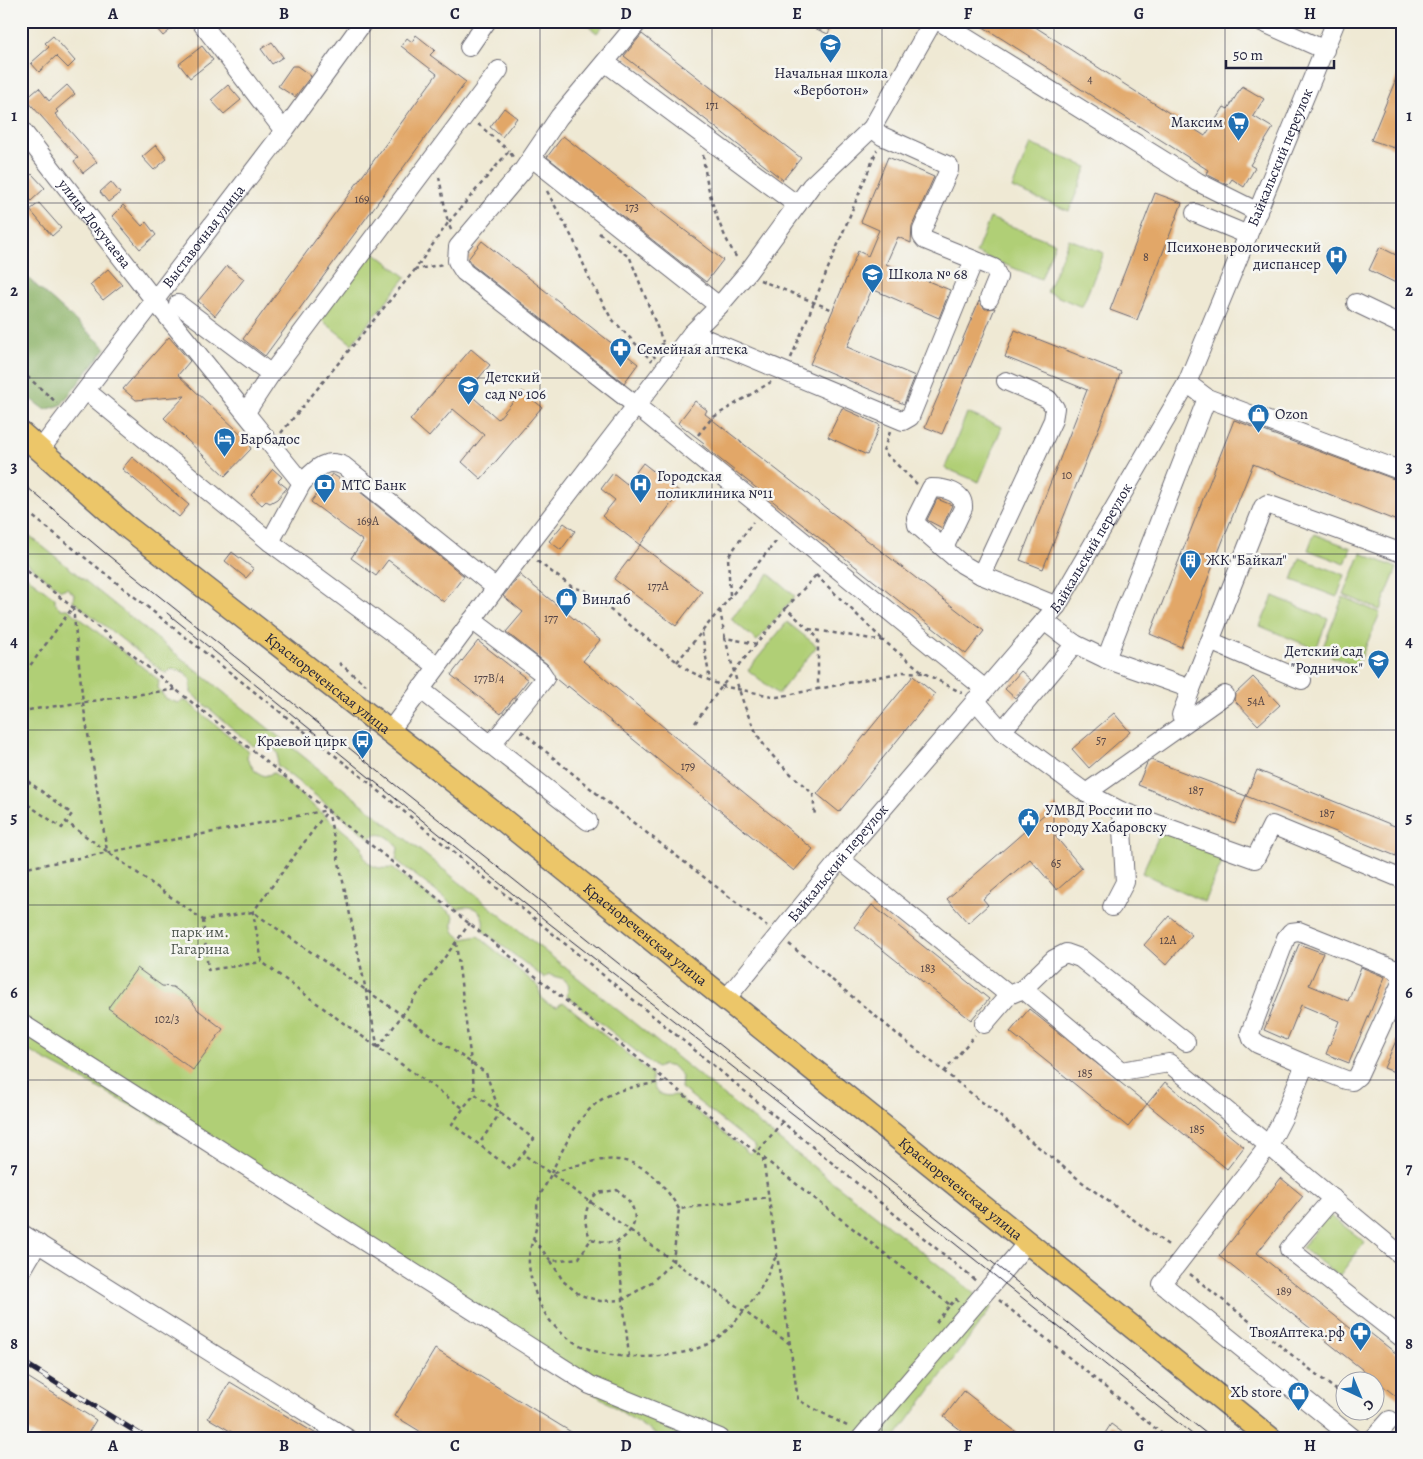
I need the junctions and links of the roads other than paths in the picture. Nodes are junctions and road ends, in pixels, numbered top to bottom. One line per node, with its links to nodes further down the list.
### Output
1 (200, 21): 15 (street)
2 (364, 21): 15 (street, Выставочная улица)
3 (486, 21): 9 (street)
4 (639, 21): 11 (street)
5 (933, 21): 13 (street)
6 (939, 21): 18 (street)
7 (1260, 21): 10 (street)
8 (1336, 21): 10 (street, Байкальский переулок)
9 (468, 47)
10 (1325, 50): 18 (street, Байкальский переулок)
11 (606, 63): 16 (street); 17 (street)
12 (499, 70): 29 (street)
13 (872, 128): 17 (street); 21 (street)
14 (21, 129): 23 (street, улица Докучаева)
15 (284, 131): 23 (street, Выставочная улица)
16 (527, 164): 25 (street); 34 (street)
17 (796, 206): 25 (street)
18 (1258, 212): 20 (street, Байкальский переулок)
19 (1195, 213): 20 (street)
20 (1248, 235): 31 (street, Байкальский переулок)
21 (974, 260): 22 (street); 28 (street)
22 (989, 299)
23 (155, 301): 26 (street, улица Докучаева); 37 (street, Выставочная улица)
24 (1356, 303): 27 (street)
25 (719, 306): 28 (street)
26 (173, 311): 29 (street); 35 (street)
27 (1402, 325)
28 (692, 333): 34 (street)
29 (271, 374): 35 (street)
30 (1006, 381): 43 (street)
31 (1187, 384): 33 (street); 45 (street, Байкальский переулок)
32 (89, 393): 40 (street)
33 (1207, 398): 38 (street); 50 (street)
34 (638, 407): 44 (street); 55 (street)
35 (246, 412): 39 (street)
36 (21, 433): 37 (main road, Краснореченская улица)
37 (40, 450): 59 (main road, Краснореченская улица)
38 (1402, 471)
39 (302, 483): 40 (street); 44 (street)
40 (270, 542): 51 (street)
41 (944, 548): 41 (street); 43 (street)
42 (1402, 553): 48 (street)
43 (981, 575): 45 (street)
44 (496, 588): 46 (street)
45 (1057, 606): 47 (street, Байкальский переулок)
46 (472, 620): 51 (street); 60 (street)
47 (1044, 621): 49 (street); 55 (street, Байкальский переулок)
48 (1210, 641): 52 (street); 54 (street)
49 (1075, 644): 50 (street); 58 (street)
50 (1106, 659): 54 (street)
51 (437, 666): 53 (street)
52 (1302, 680)
53 (420, 689): 59 (street); 60 (street)
54 (1191, 689): 57 (street)
55 (980, 694): 58 (street); 64 (street, Байкальский переулок)
56 (1225, 695): 61 (street)
57 (1181, 714)
58 (1002, 731): 61 (street)
59 (389, 732): 70 (main road, Краснореченская улица)
60 (491, 745): 63 (street)
61 (1086, 793): 62 (street)
62 (1121, 811): 65 (street); 66 (street)
63 (588, 821)
64 (840, 859): 69 (street); 70 (street, Байкальский переулок)
65 (1402, 879)
66 (1112, 907)
67 (1402, 977): 74 (street)
68 (1402, 981): 74 (street)
69 (1016, 992): 72 (street); 73 (street); 75 (street)
70 (726, 999): 79 (main road, Краснореченская улица)
71 (21, 1023): 86 (street)
72 (984, 1024)
73 (1186, 1042)
74 (1305, 1064): 75 (street)
75 (1269, 1145): 76 (street); 88 (street)
76 (1332, 1198): 80 (street); 82 (street)
77 (21, 1233): 78 (street)
78 (38, 1243): 81 (street); 85 (street)
79 (1027, 1243): 84 (street); 87 (main road, Краснореченская улица)
80 (1402, 1256)
81 (21, 1272)
82 (1402, 1338)
83 (1390, 1420): 89 (street)
84 (858, 1434)
85 (347, 1438)
86 (720, 1438)
87 (1270, 1438)
88 (1353, 1438)
89 (1374, 1438)

